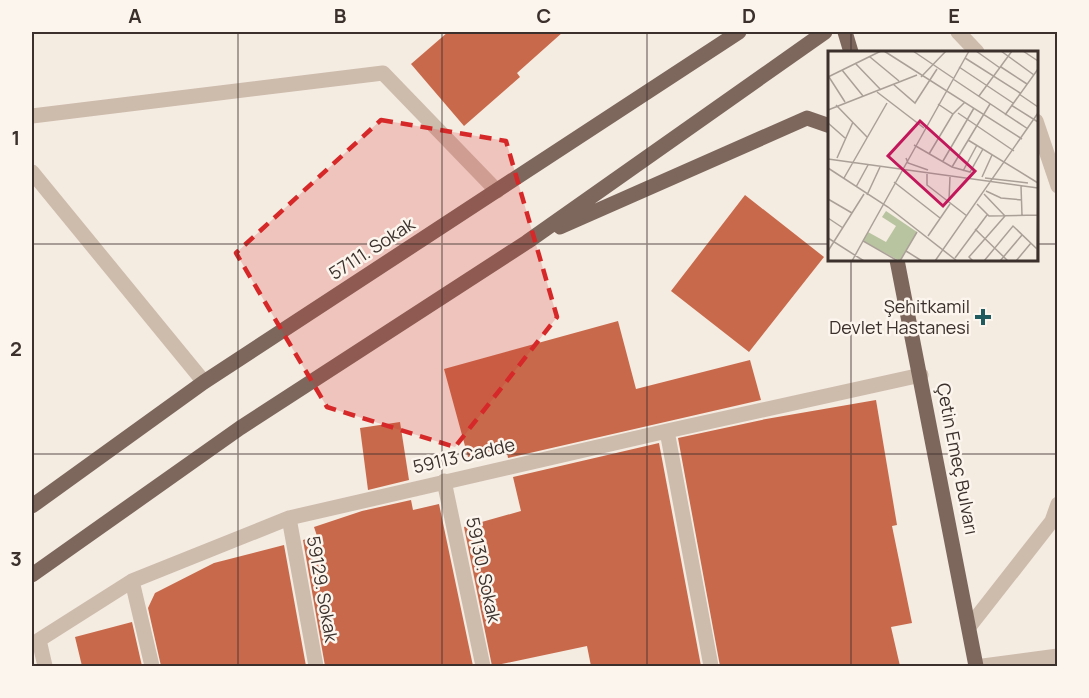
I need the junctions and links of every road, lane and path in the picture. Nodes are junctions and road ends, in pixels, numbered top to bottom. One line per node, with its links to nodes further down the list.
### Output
1 (739, 32): 12 (main road, 57111. Sokak)
2 (825, 32): 13 (main road)
3 (845, 32): 5 (main road)
4 (958, 32): 6 (street)
5 (850, 51)
6 (976, 51)
7 (32, 116): 12 (street)
8 (828, 125): 13 (main road)
9 (1038, 127): 11 (street)
10 (32, 172): 16 (street)
11 (1058, 186)
12 (497, 191): 16 (main road, 57111. Sokak)
13 (527, 242): 22 (main road)
14 (897, 261): 15 (main road, Çetin Emeç Bulvarı)
15 (921, 375): 17 (street, 59113 Cadde); 24 (main road, Çetin Emeç Bulvarı)
16 (204, 382): 20 (main road, 57111. Sokak)
17 (667, 430): 18 (street, 59113 Cadde); 30 (street)
18 (444, 481): 21 (street, 59113 Cadde); 29 (street, 59130. Sokak)
19 (1058, 504): 24 (street)
20 (32, 506)
21 (289, 518): 23 (street, 59113 Cadde); 28 (street, 59129. Sokak)
22 (32, 575)
23 (132, 581): 26 (street, 59113 Cadde); 27 (street)
24 (969, 627): 31 (main road, Çetin Emeç Bulvarı)
25 (1058, 656): 32 (street)
26 (45, 666)
27 (152, 666)
28 (316, 666)
29 (483, 666)
30 (711, 666)
31 (976, 666)
32 (983, 666)

